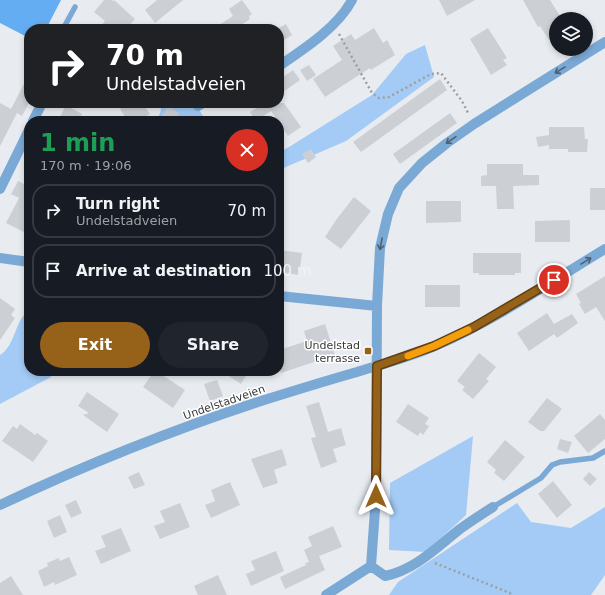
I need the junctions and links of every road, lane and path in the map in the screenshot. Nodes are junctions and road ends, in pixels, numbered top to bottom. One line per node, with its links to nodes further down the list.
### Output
1 (352, 0): 4 (street)
2 (75, 7): 3 (lane)
3 (66, 24)
4 (332, 26): 6 (street); 7 (path)
5 (605, 42): 7 (street, one-way to 7)
6 (284, 63)
7 (474, 124): 14 (street, one-way to 14)
8 (24, 140): 9 (street)
9 (0, 189)
10 (605, 250): 15 (street, Undelstadveien, one-way to 10)
11 (0, 258): 12 (street)
12 (24, 261)
13 (284, 297): 14 (street)
14 (377, 306): 15 (street)
15 (377, 366): 17 (street, Undelstadveien); 20 (street)
16 (605, 451): 18 (lane)
17 (0, 505)
18 (493, 507): 19 (street)
19 (424, 558): 20 (street); 22 (path)
20 (371, 566): 21 (street)
21 (326, 595)
22 (511, 595)

